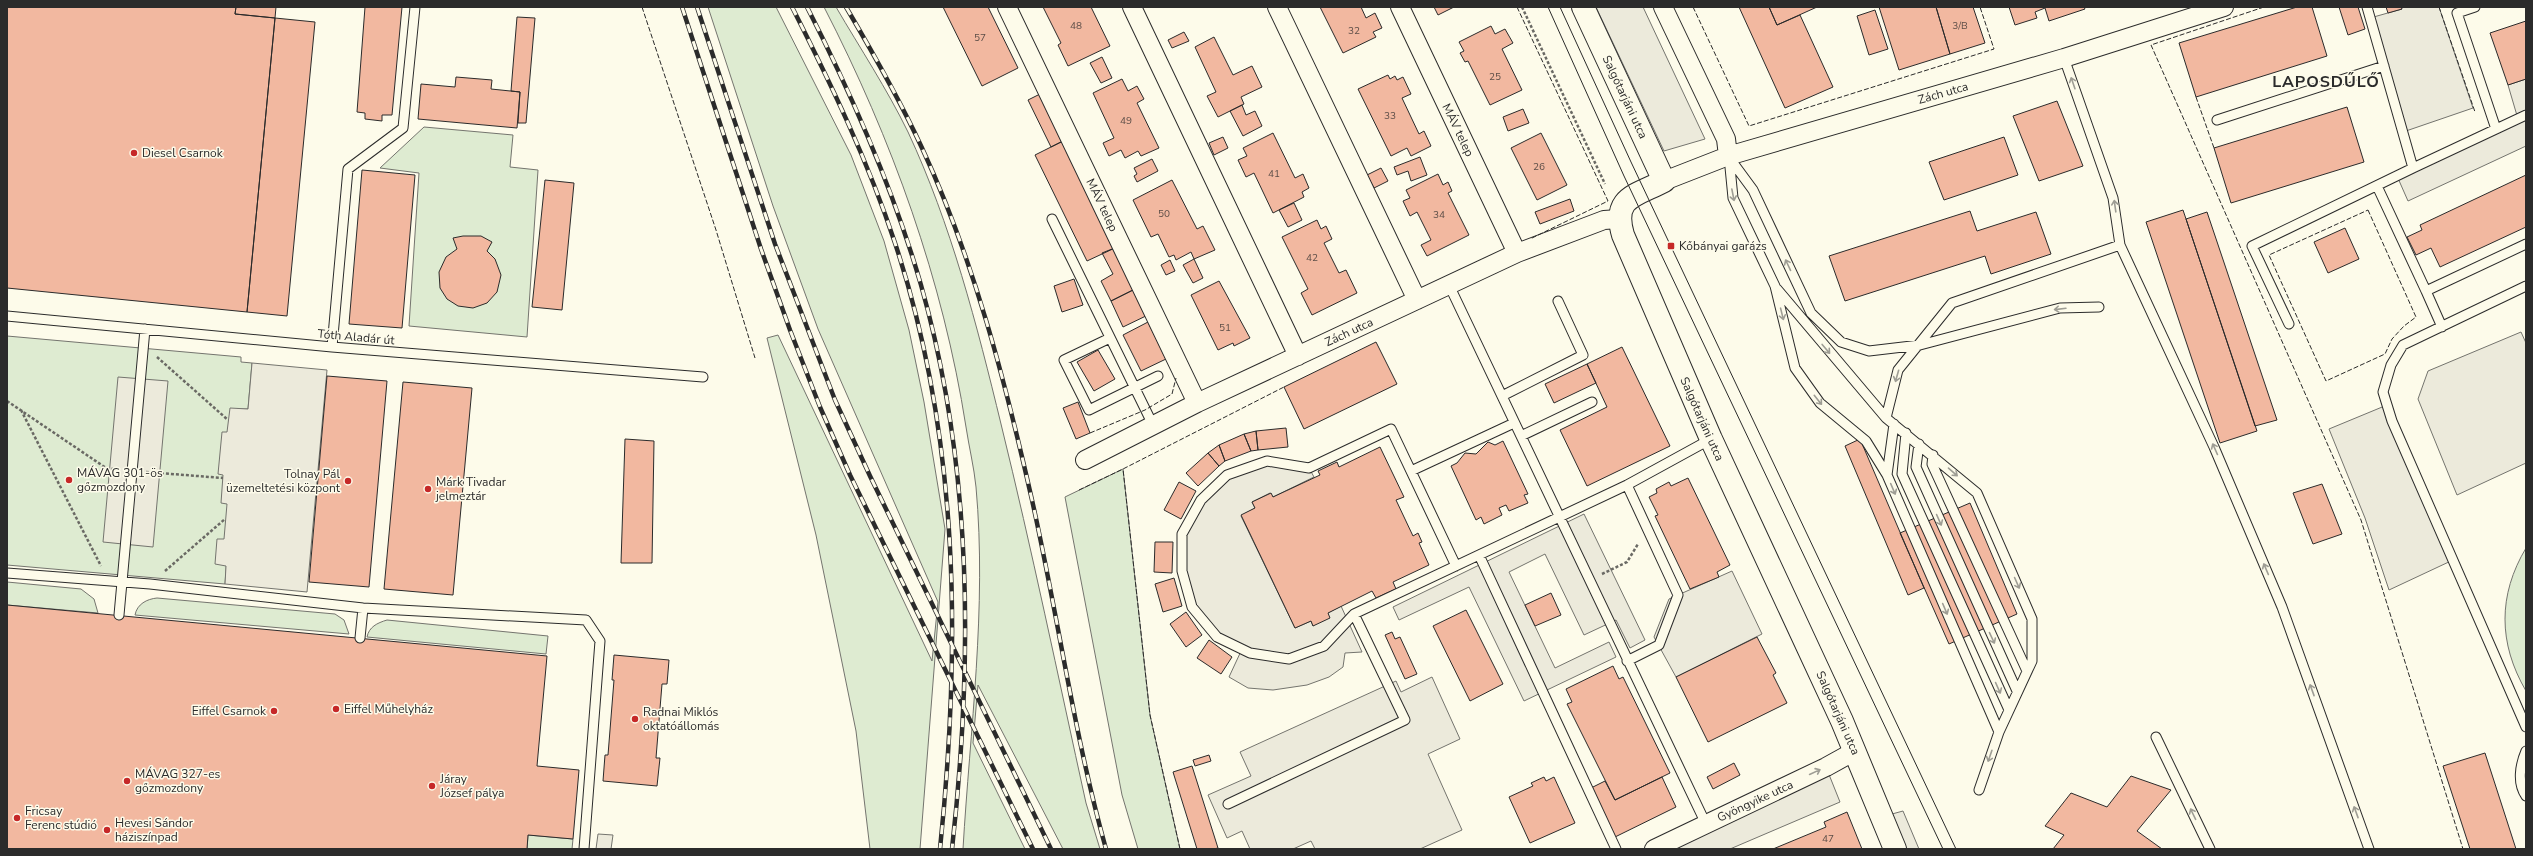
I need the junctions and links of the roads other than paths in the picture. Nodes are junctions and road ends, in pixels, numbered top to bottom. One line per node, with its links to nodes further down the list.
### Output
1 (415, 7): 38 (lane)
2 (1008, 7): 45 (street, MÁV telep)
3 (1132, 7): 39 (street)
4 (1277, 7): 29 (street)
5 (1400, 7): 24 (street, MÁV telep)
6 (1583, 7): 18 (street, Salgótarjáni utca)
7 (1663, 7): 16 (street)
8 (2224, 7): 11 (street, Zách utca)
9 (2367, 7): 12 (lane)
10 (2475, 7): 15 (lane)
11 (2064, 58): 16 (street, Zách utca); 23 (lane, one-way to 11)
12 (2384, 66): 14 (lane); 17 (lane)
13 (2526, 115): 15 (lane)
14 (2217, 120)
15 (2496, 129): 17 (lane)
16 (1728, 156): 18 (street, Zách utca); 26 (lane, one-way to 26); 37 (lane, one-way to 16)
17 (2413, 168): 19 (lane)
18 (1664, 181): 21 (street)
19 (2377, 186): 28 (lane); 33 (lane)
20 (1052, 219): 36 (lane)
21 (1619, 219): 24 (street, Zách utca); 52 (street, Salgótarjáni utca)
22 (2526, 244): 28 (lane)
23 (2120, 245): 37 (lane); 86 (lane, one-way to 23)
24 (1517, 253): 25 (street, Zách utca)
25 (1449, 285): 29 (street, Zách utca); 43 (lane)
26 (1775, 286): 46 (lane, one-way to 46); 57 (lane, one-way to 57)
27 (2526, 286): 34 (lane)
28 (2426, 291): 34 (lane)
29 (1417, 300): 39 (street, Zách utca)
30 (1558, 302): 43 (lane)
31 (2099, 307): 37 (lane, one-way to 37)
32 (7, 316): 35 (lane, Tóth Aladár út)
33 (2289, 324)
34 (2442, 327): 72 (lane)
35 (145, 329): 38 (lane, Tóth Aladár út); 63 (lane)
36 (1110, 338): 42 (lane); 42 (lane)
37 (1920, 345): 46 (lane, one-way to 46)
38 (332, 347): 41 (lane, Tóth Aladár út)
39 (1298, 356): 45 (street, Zách utca)
40 (1158, 376): 42 (lane)
41 (704, 378)
42 (1134, 387): 49 (lane)
43 (1502, 396): 47 (lane)
44 (1592, 402): 51 (lane)
45 (1197, 403): 49 (street, Zách utca)
46 (1886, 418): 48 (lane)
47 (1514, 423): 51 (lane); 56 (lane)
48 (1894, 424): 50 (lane); 57 (lane)
49 (1153, 426): 55 (street, Zách utca)
50 (1906, 433): 53 (lane); 71 (lane, one-way to 71)
51 (1521, 436): 59 (lane)
52 (1711, 439): 58 (lane); 75 (street, Salgótarjáni utca)
53 (1919, 444): 54 (lane); 70 (lane, one-way to 70)
54 (1933, 455): 69 (lane); 69 (lane, one-way to 69)
55 (1085, 460)
56 (1411, 471): 61 (lane); 65 (lane)
57 (1887, 474): 73 (lane, one-way to 73)
58 (1627, 485): 59 (lane); 68 (lane)
59 (1559, 517): 60 (lane); 68 (lane)
60 (1479, 555): 61 (lane); 82 (lane)
61 (1456, 566): 65 (lane)
62 (7, 573): 63 (lane)
63 (122, 581): 64 (lane); 66 (lane)
64 (363, 608): 67 (lane); 81 (lane)
65 (1354, 614): 79 (lane)
66 (119, 615)
67 (360, 638)
68 (1627, 661): 80 (lane)
69 (2027, 671): 70 (lane)
70 (2017, 691): 71 (lane)
71 (2009, 710): 73 (lane)
72 (2526, 727)
73 (1999, 732): 77 (lane, one-way to 77)
74 (2156, 737): 85 (lane, one-way to 74)
75 (1855, 751): 80 (street, Gyöngyike utca, one-way to 75); 84 (street, Salgótarjáni utca)
76 (2526, 751): 78 (lane)
77 (1979, 790)
78 (2526, 796)
79 (1228, 804)
80 (1706, 824): 83 (street, Gyöngyike utca)
81 (584, 849)
82 (1616, 849)
83 (1654, 849)
84 (1895, 849)
85 (2210, 849)
86 (2369, 849)

